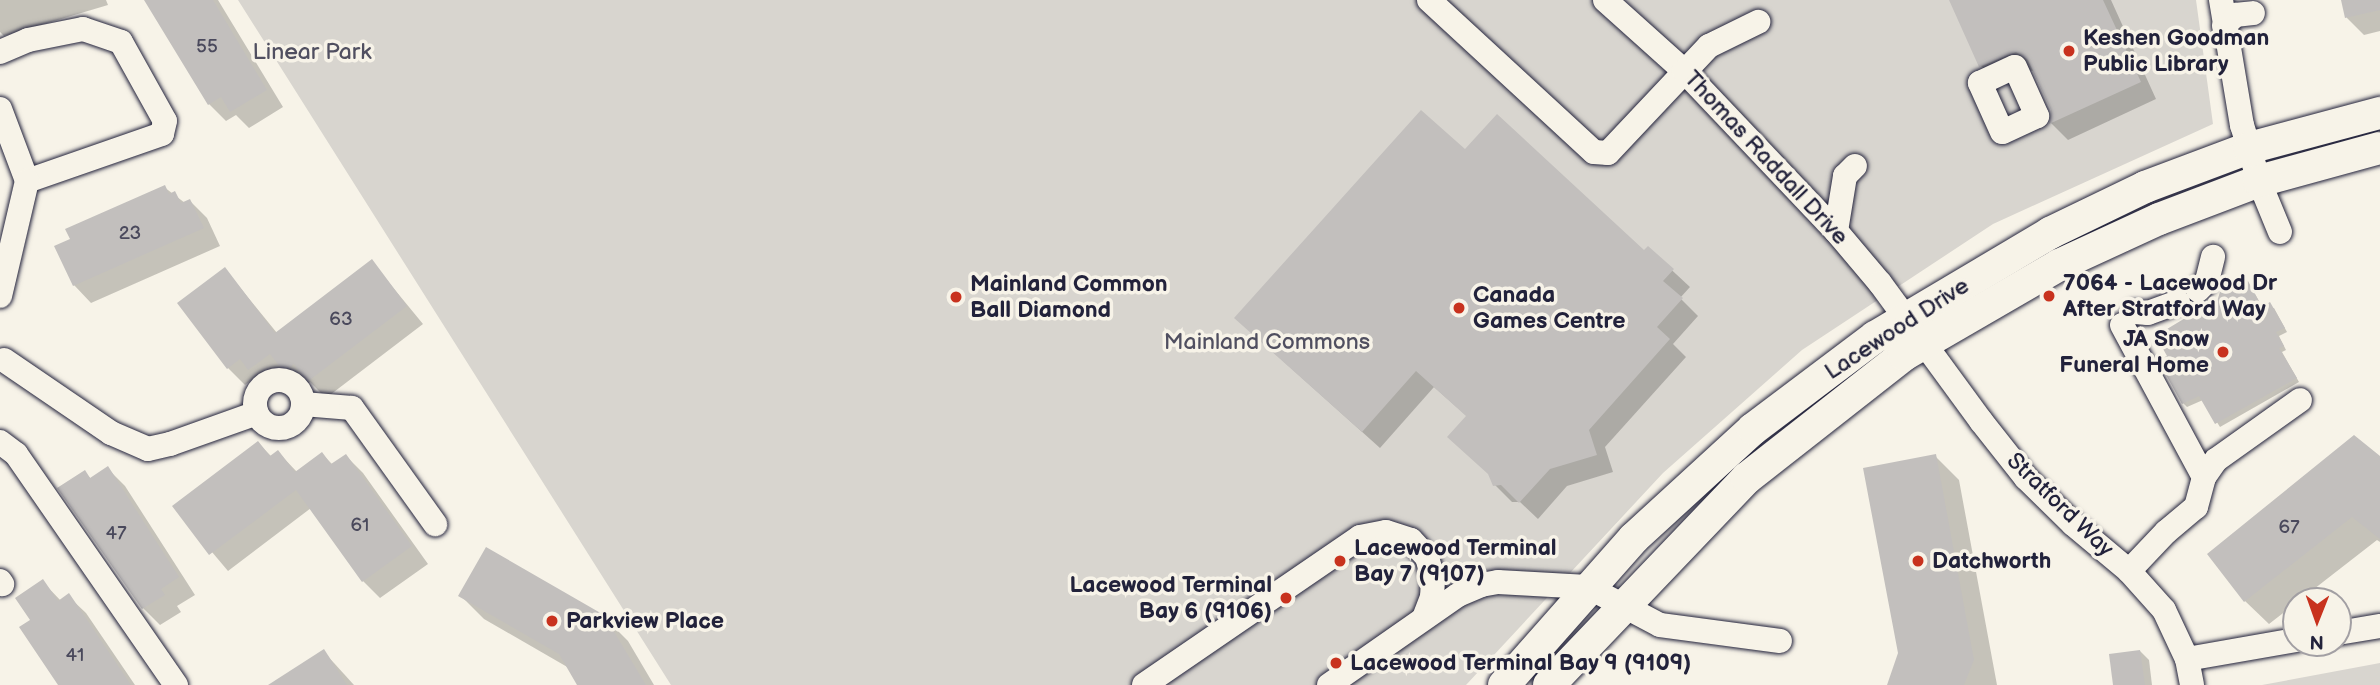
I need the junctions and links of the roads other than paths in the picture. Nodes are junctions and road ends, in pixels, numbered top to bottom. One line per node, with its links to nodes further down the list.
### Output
1 (1429, 0): 8 (street)
2 (1605, 0): 8 (street, Thomas Raddall Drive)
3 (2221, 0): 6 (street)
4 (2253, 13): 6 (street)
5 (1758, 22): 8 (street)
6 (2224, 26): 11 (street)
7 (0, 52): 14 (street)
8 (1684, 71): 16 (street, Thomas Raddall Drive)
9 (0, 109): 14 (street)
10 (2380, 113): 11 (main road, Lacewood Drive)
11 (2249, 148): 15 (street); 20 (main road, Lacewood Drive)
12 (2380, 148): 15 (main road, Lacewood Drive)
13 (1855, 166): 16 (street)
14 (27, 181): 19 (street)
15 (2259, 181): 17 (street); 20 (main road, Lacewood Drive)
16 (1836, 230): 20 (street, Thomas Raddall Drive)
17 (2280, 232)
18 (2213, 257): 26 (street)
19 (0, 296)
20 (1915, 329): 28 (street, Stratford Way); 29 (main road, Lacewood Drive); 30 (main road, Lacewood Drive)
21 (1, 358): 24 (street)
22 (2300, 400): 26 (street)
23 (303, 404): 24 (street); 24 (street); 27 (street)
24 (257, 413)
25 (0, 442): 37 (street)
26 (2204, 477): 28 (street)
27 (435, 524)
28 (2129, 571): 36 (street, Stratford Way)
29 (1588, 587): 30 (street); 31 (street); 40 (main road, Lacewood Drive)
30 (1623, 605): 34 (street); 41 (main road, Lacewood Drive)
31 (1424, 618): 38 (street); 39 (street)
32 (2380, 626): 33 (street)
33 (2352, 631)
34 (1780, 641)
35 (2282, 642): 36 (street)
36 (2187, 659): 42 (street, Stratford Way)
37 (176, 685)
38 (1144, 685)
39 (1329, 685)
40 (1504, 685)
41 (1549, 685)
42 (2192, 685)

